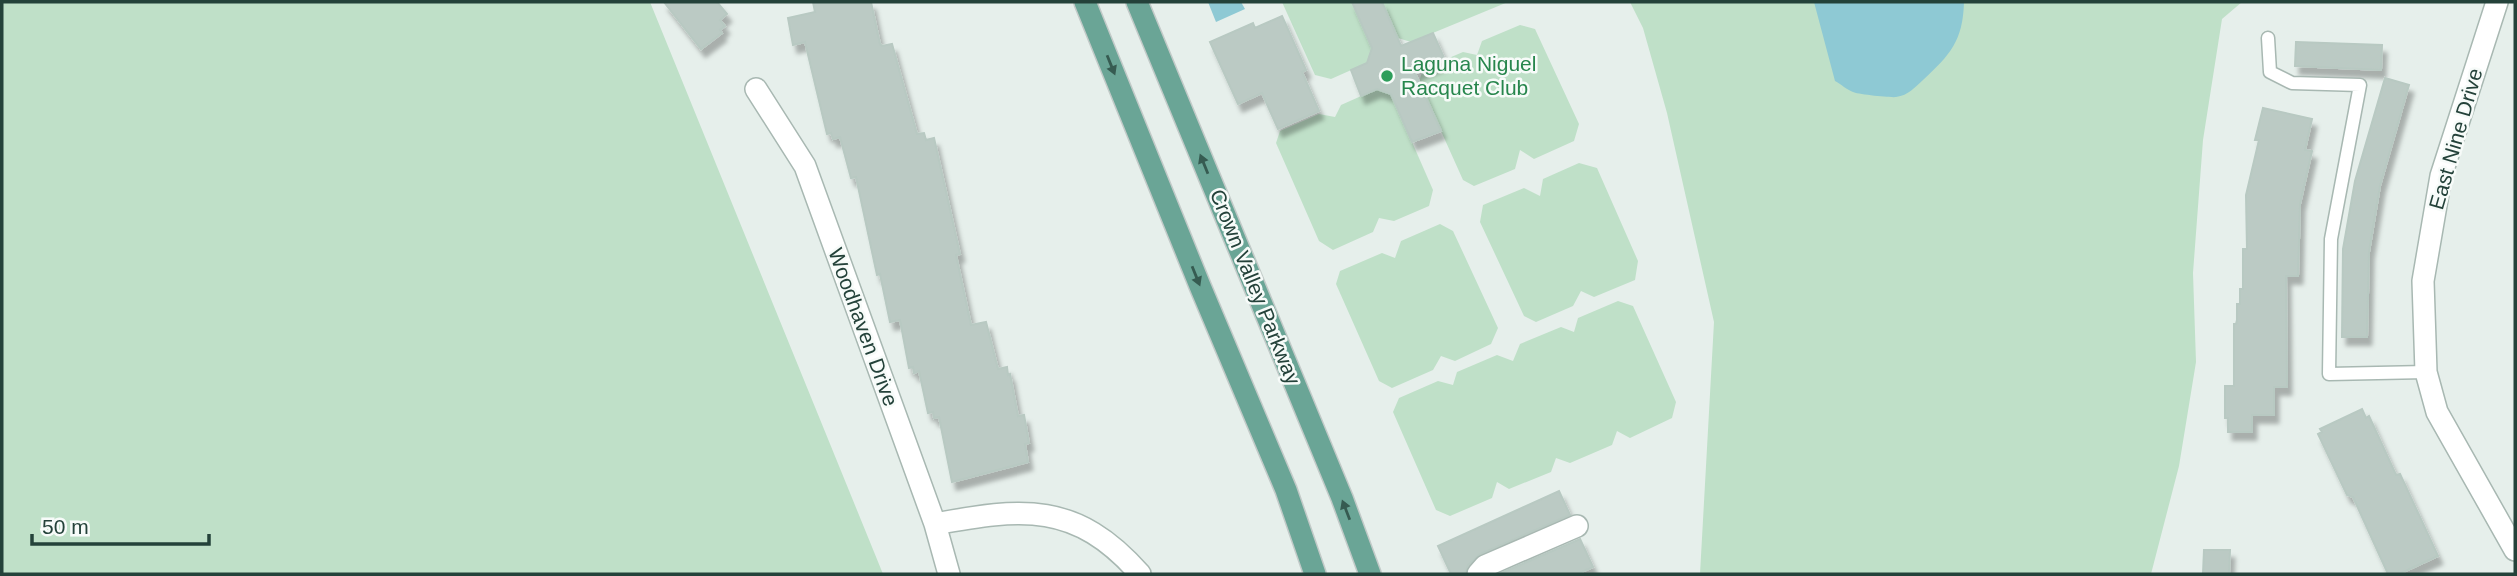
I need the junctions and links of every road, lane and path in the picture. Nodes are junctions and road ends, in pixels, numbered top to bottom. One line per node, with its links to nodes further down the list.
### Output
1 (1086, 2): 12 (main road, one-way to 12)
2 (1137, 2): 13 (main road, Crown Valley Parkway, one-way to 2)
3 (2497, 2): 6 (street, East Nine Drive)
4 (2268, 38): 6 (lane)
5 (757, 89): 7 (street, Woodhaven Drive)
6 (2426, 372): 9 (street, East Nine Drive)
7 (935, 524): 10 (street, Woodhaven Drive); 11 (street)
8 (1577, 526): 14 (street)
9 (2515, 550)
10 (949, 574)
11 (1140, 574)
12 (1315, 574)
13 (1370, 574)
14 (1478, 574)

